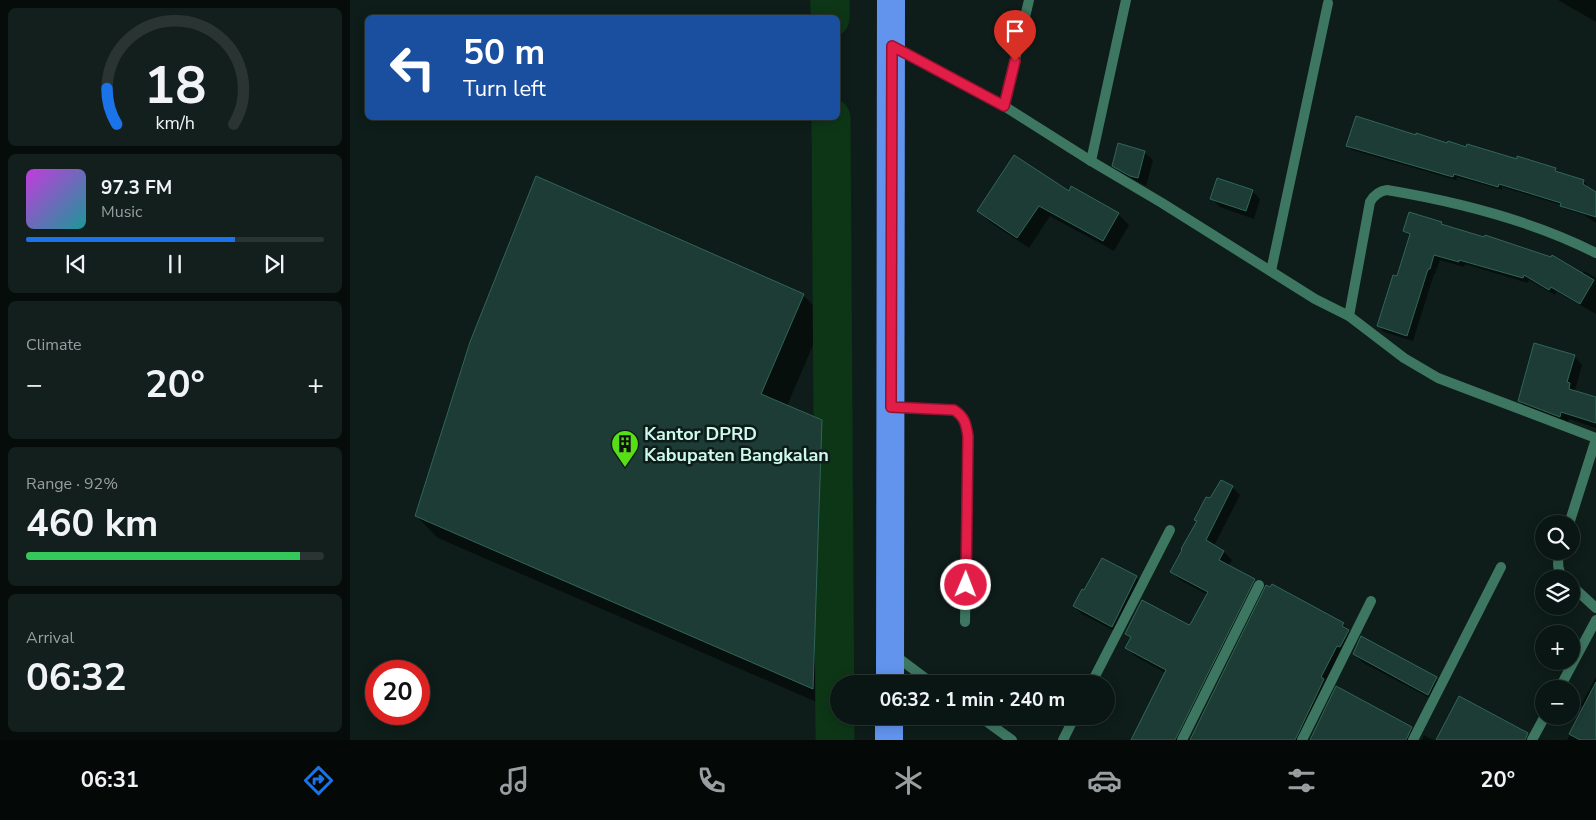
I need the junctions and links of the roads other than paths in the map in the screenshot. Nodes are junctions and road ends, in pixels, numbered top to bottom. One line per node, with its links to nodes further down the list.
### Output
1 (891, 0): 5 (highway)
2 (1029, 0): 6 (street)
3 (1126, 0): 7 (street)
4 (1328, 3): 9 (street)
5 (892, 46): 6 (street); 11 (highway)
6 (1004, 106): 7 (street)
7 (1091, 161): 9 (street)
8 (1596, 253): 10 (street)
9 (1271, 271): 10 (street)
10 (1348, 316): 12 (street)
11 (891, 407): 21 (street); 22 (highway)
12 (1596, 438): 13 (street)
13 (1571, 515)
14 (1170, 530): 25 (street)
15 (1501, 567): 36 (street)
16 (1259, 585): 34 (street)
17 (1580, 593): 19 (street)
18 (1371, 600): 35 (street)
19 (1596, 608)
20 (1596, 620): 26 (street)
21 (965, 622)
22 (891, 652): 23 (highway); 24 (street)
23 (890, 675)
24 (921, 675)
25 (1097, 675)
26 (1564, 680)
27 (889, 725): 31 (highway)
28 (991, 725): 32 (street)
29 (1070, 725): 33 (street)
30 (1540, 725): 37 (street)
31 (889, 740)
32 (1012, 740)
33 (1063, 740)
34 (1182, 740)
35 (1302, 740)
36 (1413, 740)
37 (1532, 740)

